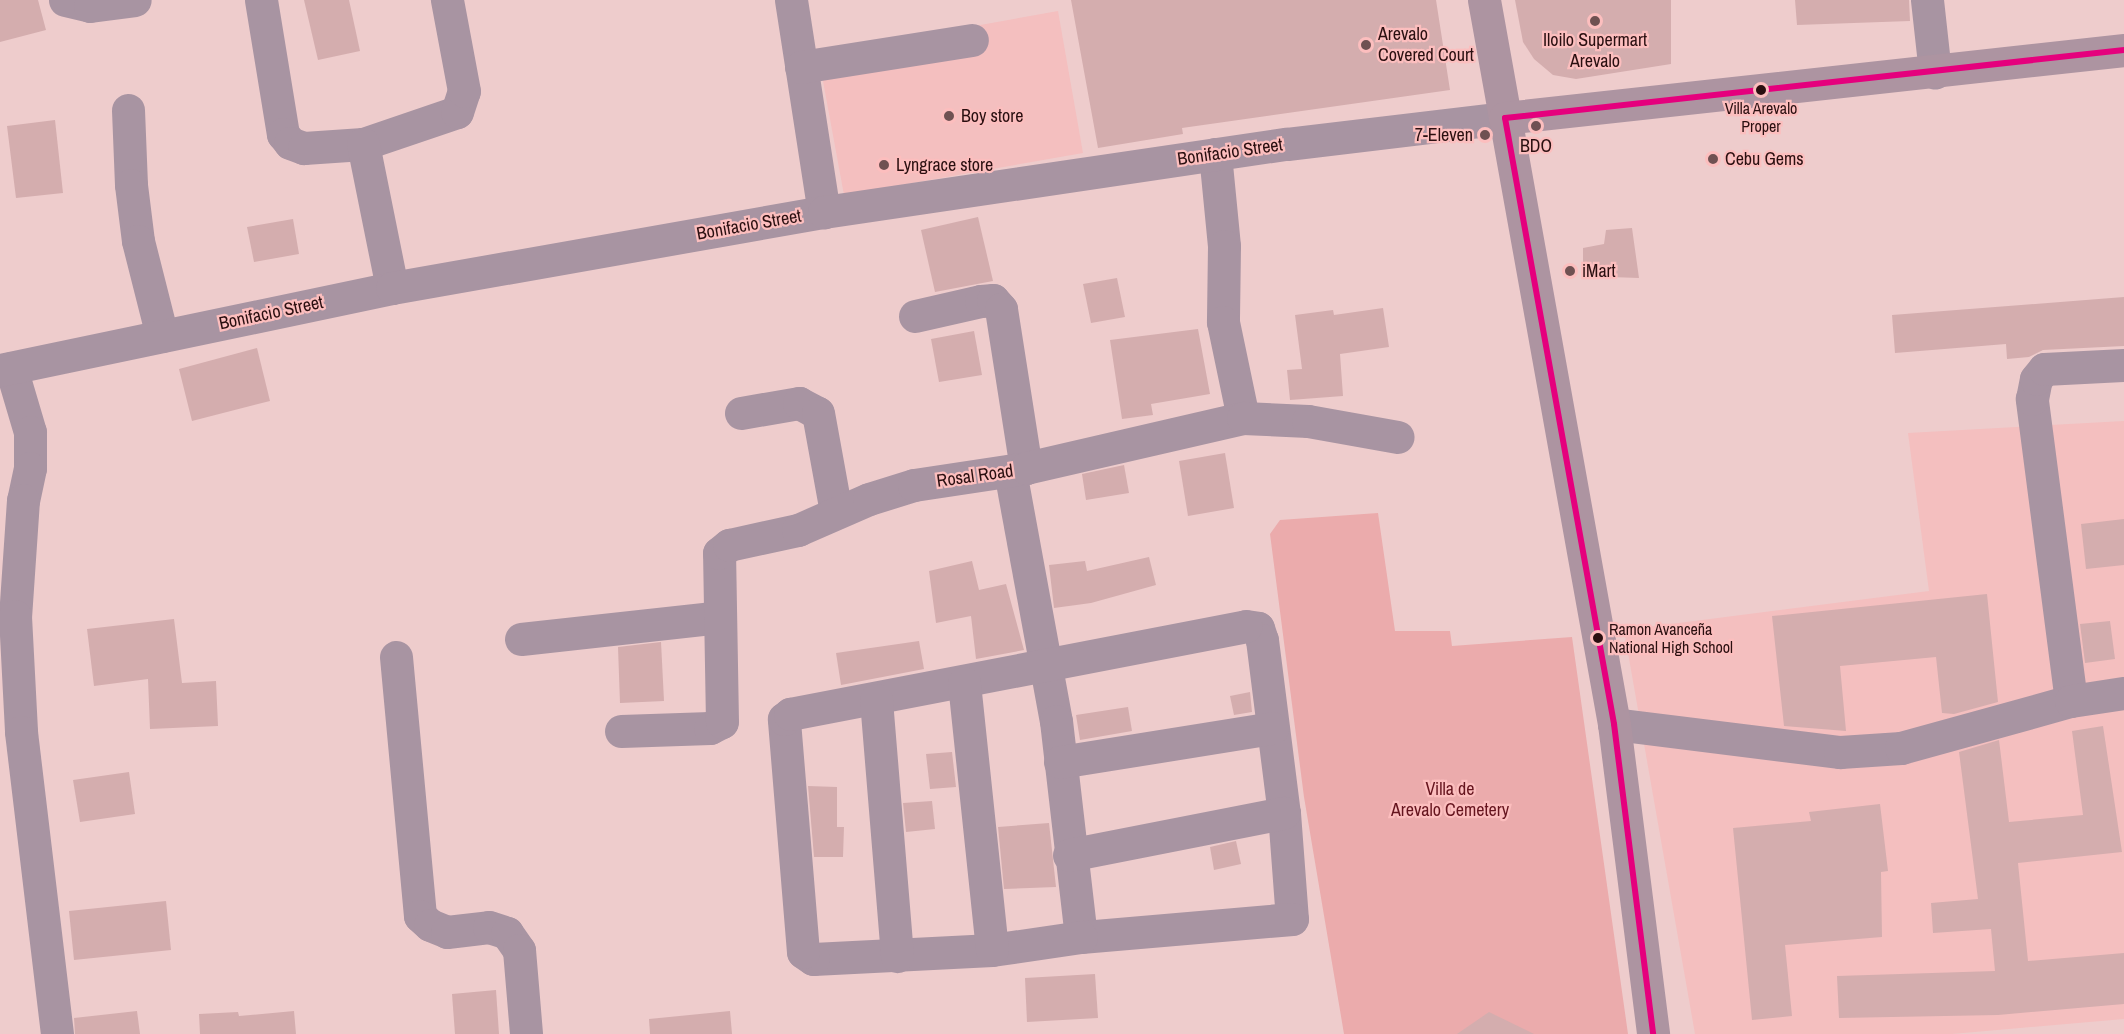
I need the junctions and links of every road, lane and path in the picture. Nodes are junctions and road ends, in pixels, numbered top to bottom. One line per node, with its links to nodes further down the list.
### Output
1 (65, 0): 2 (street)
2 (135, 0)
3 (261, 0): 14 (street)
4 (447, 0): 14 (street)
5 (791, 0): 10 (street)
6 (1484, 0): 13 (main road)
7 (1927, 0): 11 (street)
8 (972, 40): 10 (street)
9 (2124, 50): 11 (main road)
10 (801, 67): 16 (street)
11 (1935, 73): 13 (main road)
12 (128, 110): 19 (street)
13 (1505, 118): 15 (street, Bonifacio Street); 35 (main road)
14 (363, 144): 17 (street)
15 (1215, 154): 16 (street, Bonifacio Street); 23 (street)
16 (824, 212): 17 (street, Bonifacio Street)
17 (392, 288): 19 (street, Bonifacio Street)
18 (915, 316): 25 (street)
19 (162, 336): 21 (street, Bonifacio Street)
20 (2124, 365): 34 (street)
21 (6, 369): 44 (street)
22 (741, 413): 26 (street)
23 (1243, 418): 24 (street, Rosal Road); 25 (street, Rosal Road)
24 (1398, 436)
25 (1018, 469): 26 (street, Rosal Road); 30 (street)
26 (836, 512): 27 (street, Rosal Road)
27 (720, 617): 28 (street); 37 (street, Rosal Road)
28 (521, 639)
29 (396, 657): 45 (street)
30 (1046, 666): 31 (street); 36 (street); 38 (street)
31 (964, 683): 33 (street); 42 (street)
32 (2124, 693): 34 (street)
33 (876, 700): 43 (street); 43 (street)
34 (2071, 701): 35 (street)
35 (1614, 724): 46 (main road)
36 (1272, 728): 38 (street); 39 (street)
37 (621, 731)
38 (1060, 762): 40 (street)
39 (1284, 813): 40 (street); 41 (street)
40 (1069, 855): 41 (street)
41 (1081, 938): 42 (street)
42 (992, 950): 43 (street)
43 (897, 956)
44 (57, 1034)
45 (526, 1034)
46 (1653, 1034)

